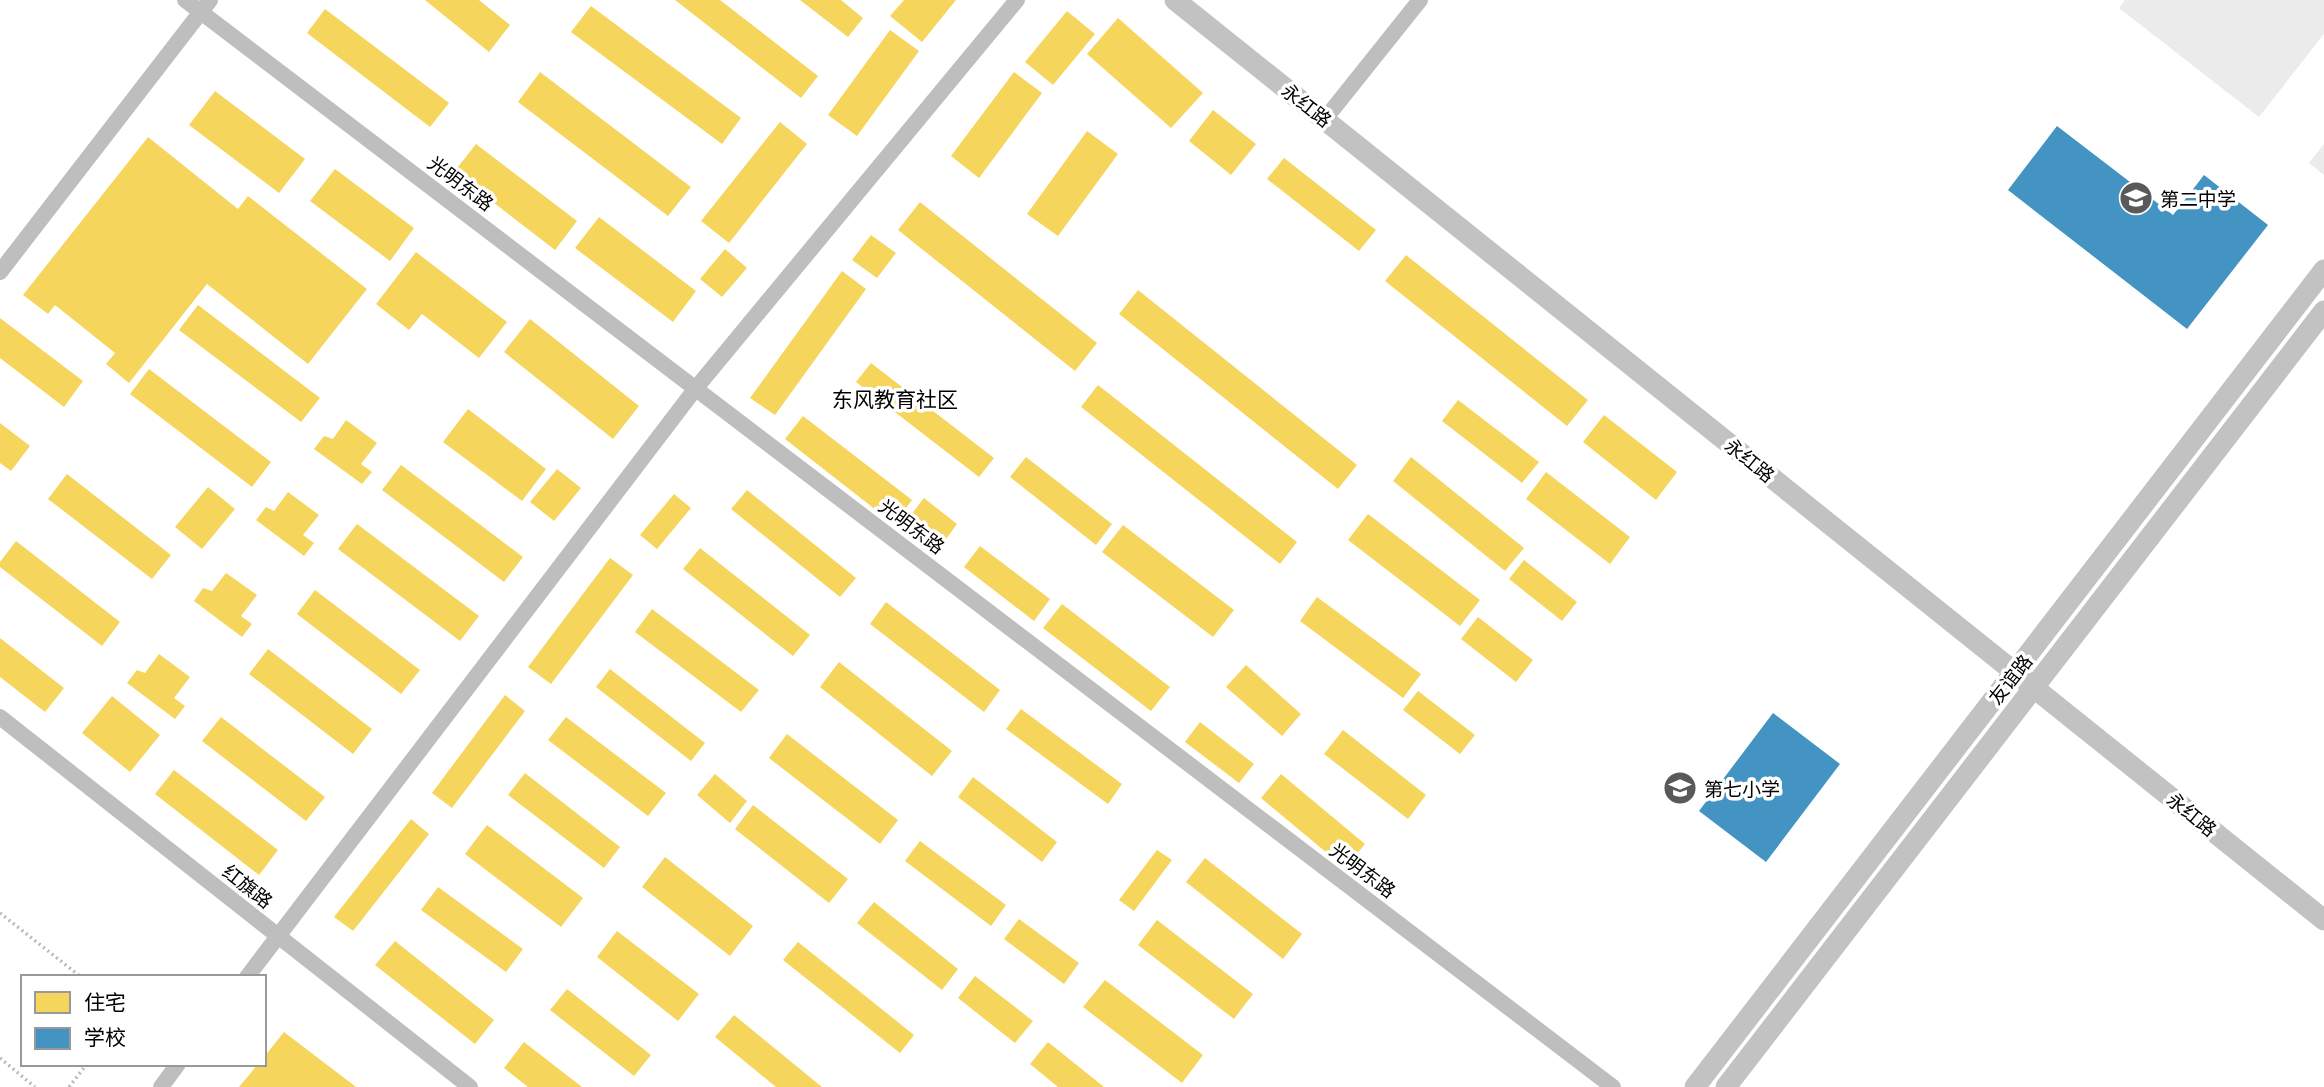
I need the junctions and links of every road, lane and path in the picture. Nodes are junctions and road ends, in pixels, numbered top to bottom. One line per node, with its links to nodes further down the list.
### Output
1 (185, 0): 5 (street, 光明东路)
2 (1017, 0): 10 (street)
3 (1175, 0): 6 (main road, 永红路)
4 (1420, 0): 6 (street)
5 (206, 6): 8 (street); 10 (street, 光明东路)
6 (1325, 119): 11 (main road, 永红路)
7 (2324, 270): 11 (main road, 友谊路)
8 (0, 272)
9 (2324, 311): 12 (main road, 友谊路)
10 (696, 388): 16 (street); 26 (street, 光明东路)
11 (2015, 673): 12 (main road, 永红路); 27 (main road, 友谊路)
12 (2035, 689): 15 (main road, 永红路); 28 (main road, 友谊路)
13 (0, 717): 16 (street, 红旗路)
14 (0, 913): 17 (path)
15 (2324, 920)
16 (279, 937): 18 (street); 25 (street, 红旗路)
17 (78, 975)
18 (249, 975)
19 (0, 1058): 22 (path)
20 (85, 1066): 23 (path)
21 (177, 1066): 24 (street)
22 (35, 1087)
23 (69, 1087)
24 (161, 1087)
25 (470, 1087)
26 (1613, 1087)
27 (1695, 1087)
28 (1726, 1087)

